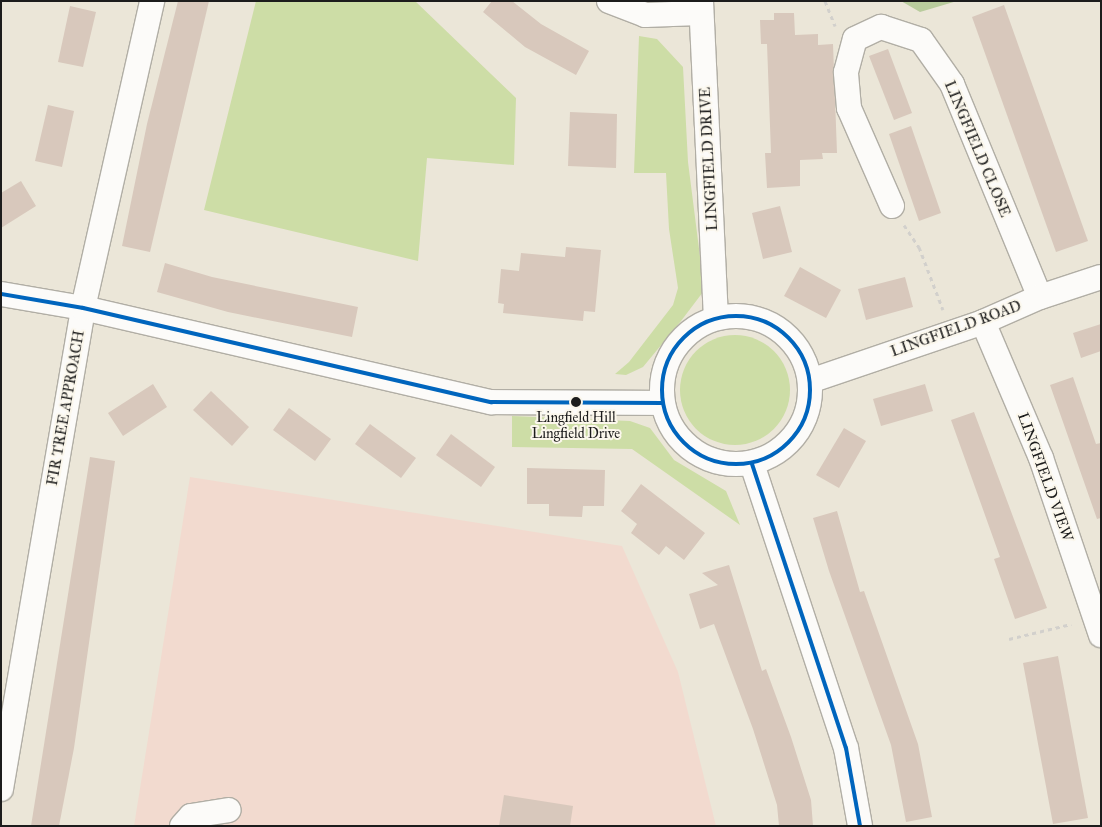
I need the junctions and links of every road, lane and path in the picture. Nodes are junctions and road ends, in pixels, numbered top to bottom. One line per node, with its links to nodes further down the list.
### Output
1 (152, 1): 8 (street, FIR TREE APPROACH)
2 (609, 1): 3 (street)
3 (700, 7): 9 (street, LINGFIELD DRIVE)
4 (892, 206): 7 (street, LINGFIELD CLOSE); 11 (path)
5 (1101, 277): 7 (street, LINGFIELD ROAD)
6 (1, 294): 8 (street)
7 (1040, 297): 10 (street, LINGFIELD ROAD)
8 (83, 308): 13 (street); 17 (street, FIR TREE APPROACH)
9 (716, 317): 12 (street); 13 (street)
10 (983, 322): 11 (street, LINGFIELD ROAD); 15 (street, LINGFIELD VIEW)
11 (951, 333): 12 (street, LINGFIELD ROAD)
12 (810, 381): 14 (street)
13 (662, 403): 14 (street)
14 (752, 464): 21 (street)
15 (1098, 626): 16 (path)
16 (1009, 639)
17 (6, 738): 18 (street, FIR TREE APPROACH)
18 (1, 789)
19 (229, 810): 20 (street)
20 (182, 826)
21 (860, 826)

